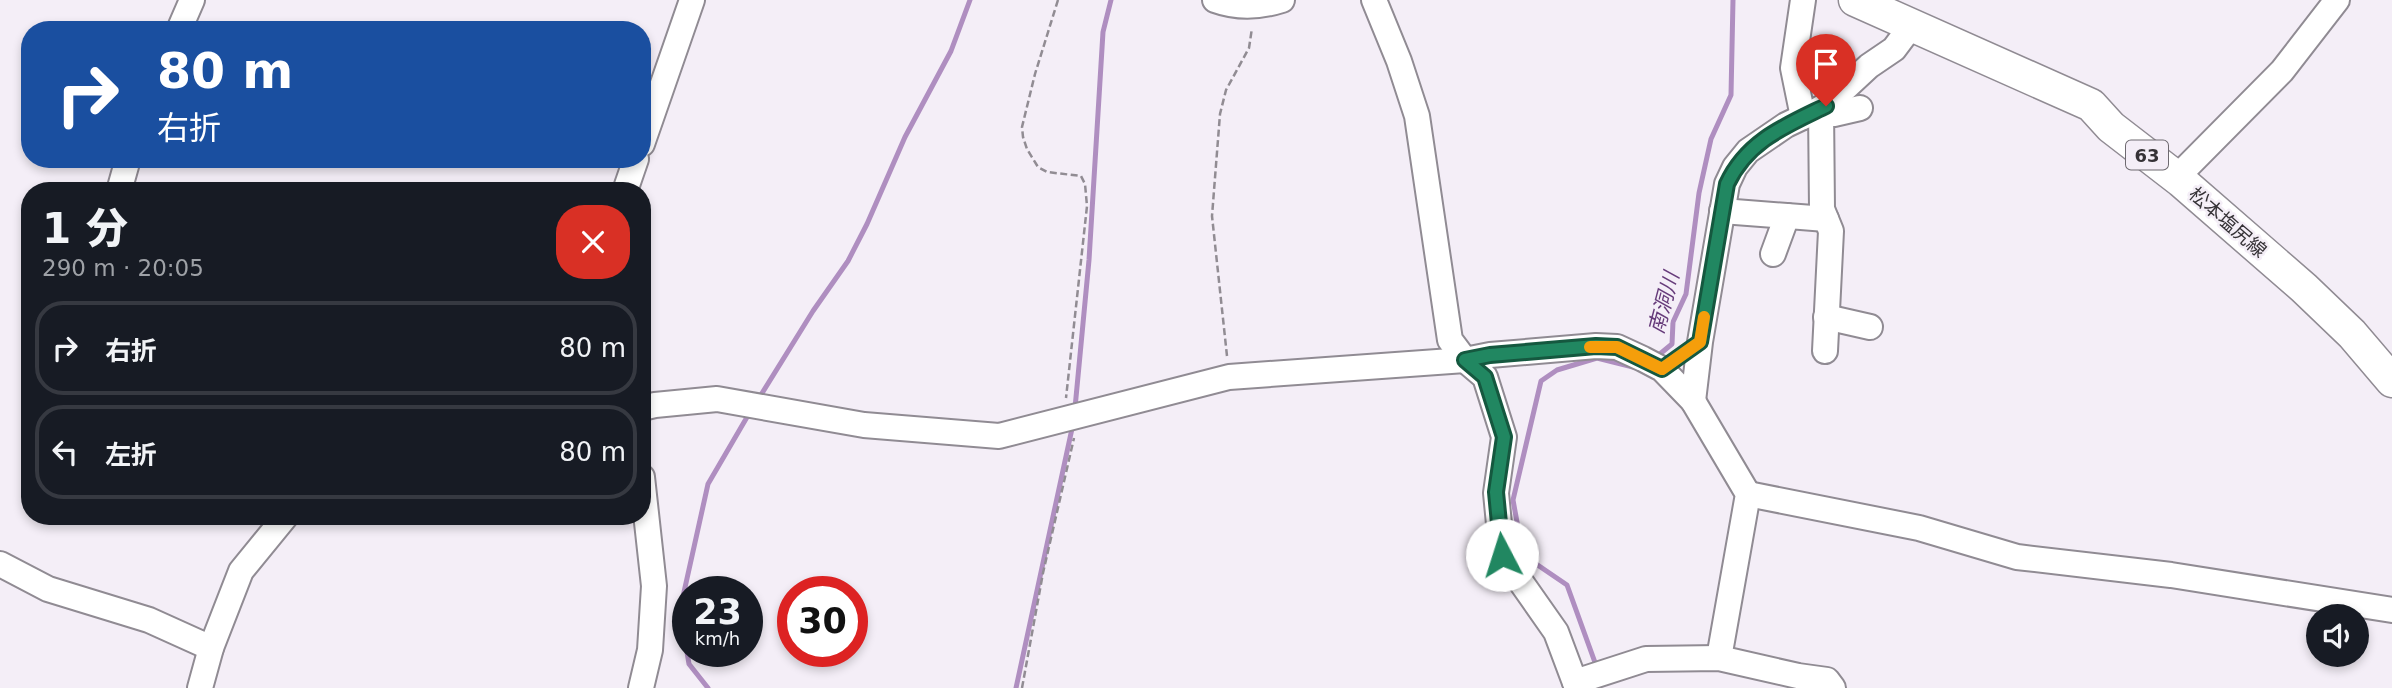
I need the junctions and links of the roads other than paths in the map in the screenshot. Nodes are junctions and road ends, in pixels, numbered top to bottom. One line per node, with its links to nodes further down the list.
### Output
1 (192, 0): 10 (street)
2 (692, 0): 13 (street)
3 (1215, 0): 4 (street)
4 (1282, 0)
5 (1374, 0): 23 (street)
6 (1803, 0): 12 (street)
7 (1855, 0): 9 (main road, 松本塩尻線 / 63)
8 (2337, 0): 14 (street)
9 (1901, 13): 12 (street); 14 (main road, 松本塩尻線 / 63)
10 (183, 21)
11 (1860, 108): 12 (street)
12 (1812, 112): 15 (street); 17 (street)
13 (651, 118)
14 (2176, 178): 25 (main road, 松本塩尻線 / 63)
15 (1722, 211): 16 (street); 21 (street)
16 (1787, 216): 17 (street); 18 (street)
17 (1826, 219): 19 (street)
18 (1773, 254)
19 (1826, 317): 20 (street); 22 (street)
20 (1870, 327)
21 (1700, 342): 24 (street); 26 (street)
22 (1825, 351)
23 (1465, 360): 24 (street); 27 (street); 35 (street)
24 (1662, 369): 26 (street)
25 (2392, 381)
26 (1693, 401): 28 (street)
27 (651, 406)
28 (1748, 494): 32 (street); 34 (street)
29 (278, 525): 33 (street)
30 (647, 525): 37 (street)
31 (0, 564): 33 (street)
32 (2392, 610)
33 (211, 648): 36 (street)
34 (1719, 658): 35 (street); 38 (street)
35 (1576, 685)
36 (200, 688)
37 (641, 688)
38 (1833, 688)

